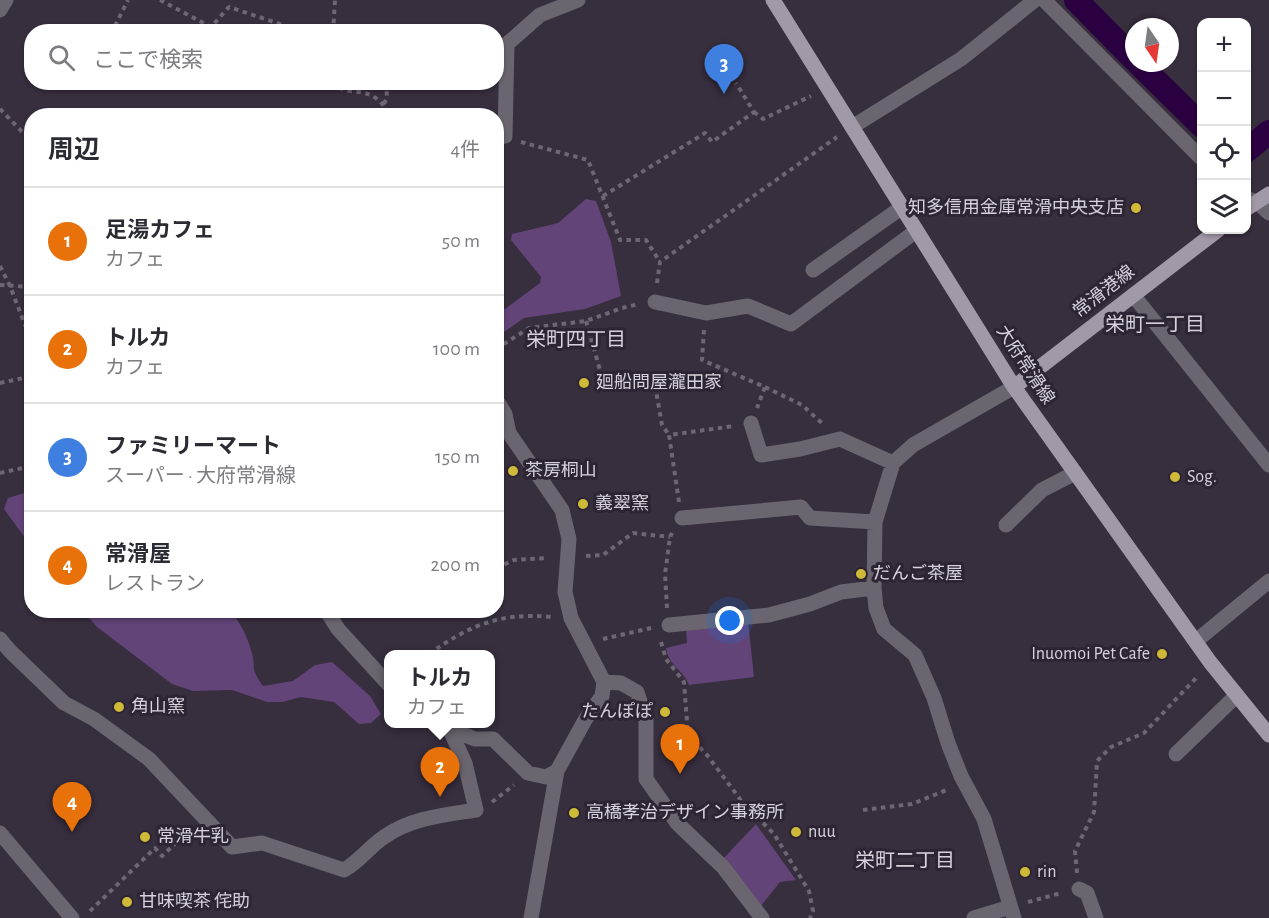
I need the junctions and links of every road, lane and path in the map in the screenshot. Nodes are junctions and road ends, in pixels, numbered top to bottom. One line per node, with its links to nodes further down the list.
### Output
1 (6, 0): 10 (street)
2 (128, 0): 11 (path)
3 (160, 0): 12 (path)
4 (335, 0): 15 (path)
5 (578, 0): 9 (street)
6 (773, 0): 17 (main road, 大府常滑線)
7 (1035, 0): 25 (street)
8 (1044, 0): 28 (street)
9 (549, 5): 22 (street)
10 (0, 10)
11 (116, 24)
12 (205, 24)
13 (214, 24): 14 (path)
14 (280, 24)
15 (334, 24)
16 (736, 83): 24 (path)
17 (827, 88): 24 (path); 25 (main road, 大府常滑線)
18 (351, 90): 20 (path)
19 (387, 90): 20 (path)
20 (384, 104): 21 (path)
21 (386, 108)
22 (503, 108)
23 (0, 109): 26 (path)
24 (754, 112): 29 (path)
25 (852, 127): 31 (main road, 大府常滑線); 35 (path)
26 (24, 134)
27 (504, 139): 29 (path)
28 (1197, 154)
29 (603, 196): 35 (path)
30 (1255, 201): 32 (street)
31 (901, 208): 33 (main road, 大府常滑線); 37 (street)
32 (1269, 213)
33 (916, 231): 43 (street); 50 (main road, 大府常滑線)
34 (1213, 234): 41 (main road, 常滑港線)
35 (660, 262): 42 (path)
36 (0, 266): 39 (path)
37 (813, 270)
38 (0, 285): 39 (path)
39 (10, 286): 40 (path); 45 (path)
40 (24, 287)
41 (1133, 295): 50 (main road, 常滑港線); 56 (street)
42 (655, 302): 43 (street); 44 (path)
43 (706, 313): 49 (path)
44 (586, 321): 46 (path); 54 (path)
45 (24, 322)
46 (504, 344)
47 (24, 378): 48 (path)
48 (0, 383)
49 (765, 387): 51 (path); 53 (path)
50 (1014, 387): 55 (street); 59 (main road, 大府常滑線)
51 (802, 405)
52 (504, 412): 64 (street)
53 (751, 423): 54 (path); 55 (street)
54 (669, 435): 60 (path)
55 (893, 463): 61 (street)
56 (1269, 465)
57 (24, 468): 58 (path)
58 (0, 472)
59 (1075, 473): 62 (street); 72 (main road, 大府常滑線)
60 (682, 518): 61 (street); 63 (path)
61 (875, 522): 67 (street)
62 (1006, 525)
63 (670, 537): 64 (path); 70 (path)
64 (568, 557): 65 (path); 69 (street)
65 (504, 564)
66 (1269, 581): 72 (street)
67 (874, 588): 70 (street); 85 (street)
68 (331, 618): 76 (street)
69 (571, 618): 73 (street); 74 (path)
70 (663, 626): 73 (path); 96 (path)
71 (0, 639): 88 (street)
72 (1196, 641): 75 (main road, 大府常滑線)
73 (585, 644): 77 (street)
74 (435, 650)
75 (1210, 662): 78 (main road, 大府常滑線); 90 (path)
76 (384, 679)
77 (604, 682): 83 (street); 95 (street)
78 (1237, 694): 81 (main road, 大府常滑線); 82 (street)
79 (445, 728): 86 (street)
80 (447, 728): 84 (street)
81 (1269, 735)
82 (1176, 754)
83 (557, 771): 84 (street); 94 (street)
84 (528, 773): 86 (path)
85 (965, 783): 87 (path); 91 (street)
86 (476, 810): 88 (street)
87 (863, 810)
88 (204, 818): 93 (path)
89 (0, 833): 92 (street)
90 (1079, 889): 91 (path); 98 (street)
91 (1012, 913): 97 (street)
92 (72, 918)
93 (82, 918)
94 (531, 918)
95 (762, 918)
96 (810, 918)
97 (974, 918)
98 (1096, 918)

